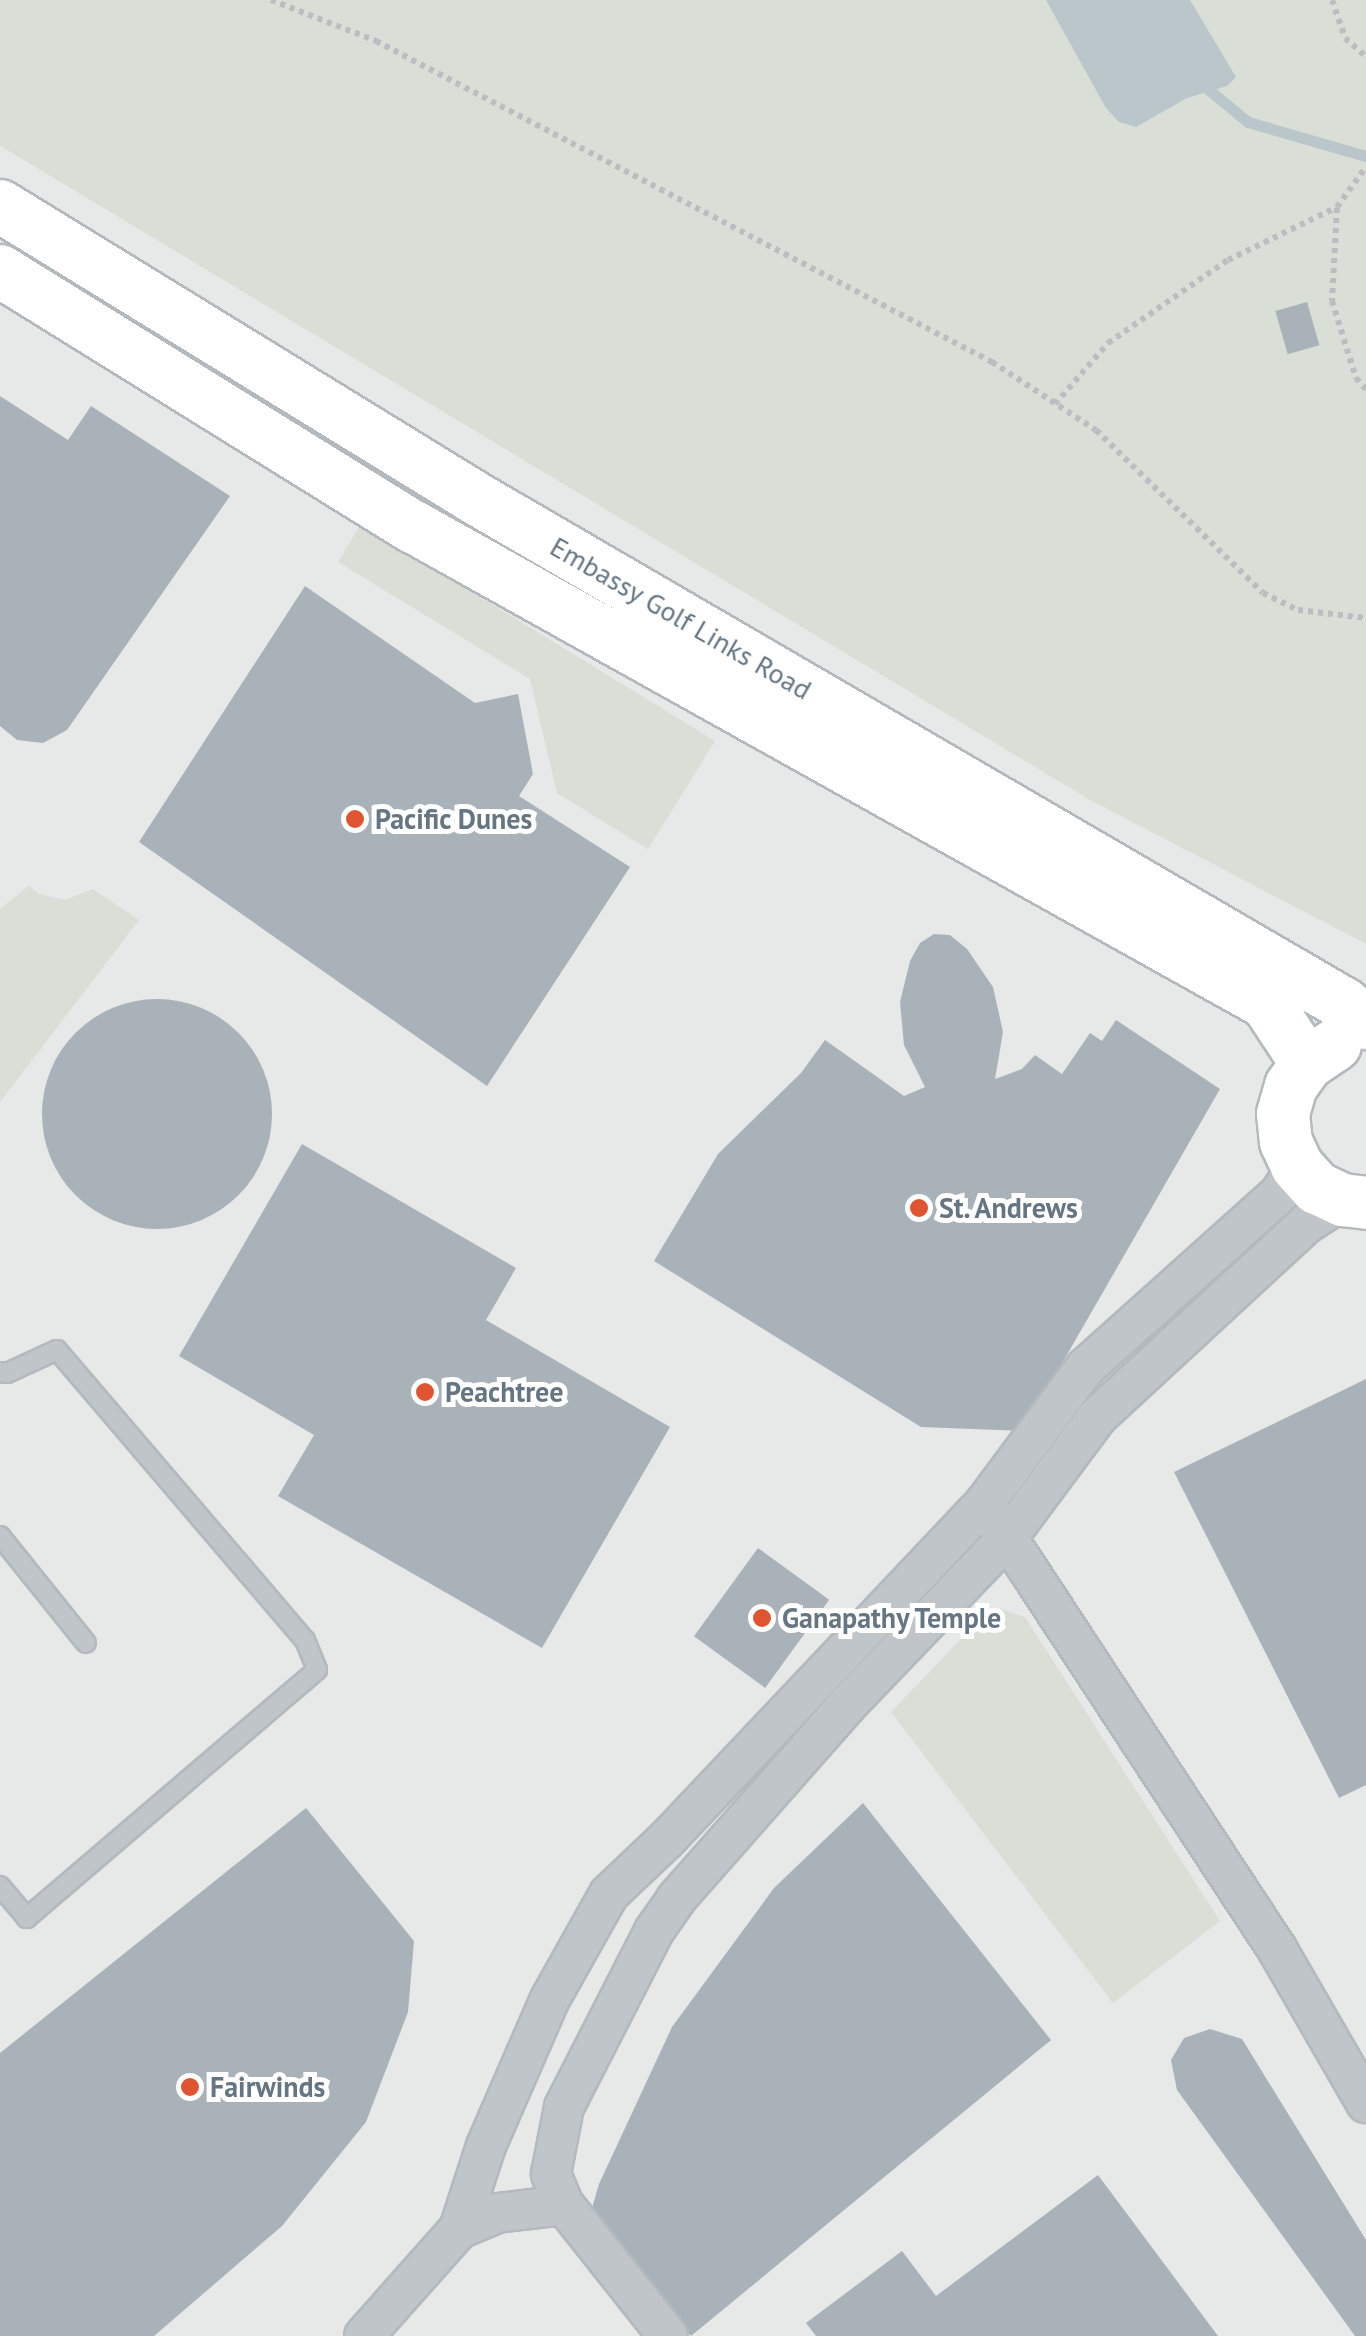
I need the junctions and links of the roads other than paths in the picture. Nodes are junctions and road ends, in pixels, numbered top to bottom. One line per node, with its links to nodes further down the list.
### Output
1 (0, 206): 3 (street, Embassy Golf Links Road)
2 (0, 271): 5 (street, Embassy Golf Links Road)
3 (1366, 1023)
4 (1366, 1039): 5 (street)
5 (1307, 1064): 6 (street)
6 (1297, 1166): 7 (street); 9 (street)
7 (1354, 1201): 10 (street)
8 (0, 1372): 13 (lane)
9 (984, 1504): 10 (street); 16 (street)
10 (1008, 1537): 14 (street); 15 (street)
11 (1, 1541): 12 (lane)
12 (86, 1643)
13 (0, 1886)
14 (1366, 2103)
15 (564, 2205): 16 (street); 18 (street)
16 (459, 2230): 17 (street)
17 (364, 2336)
18 (668, 2336)

